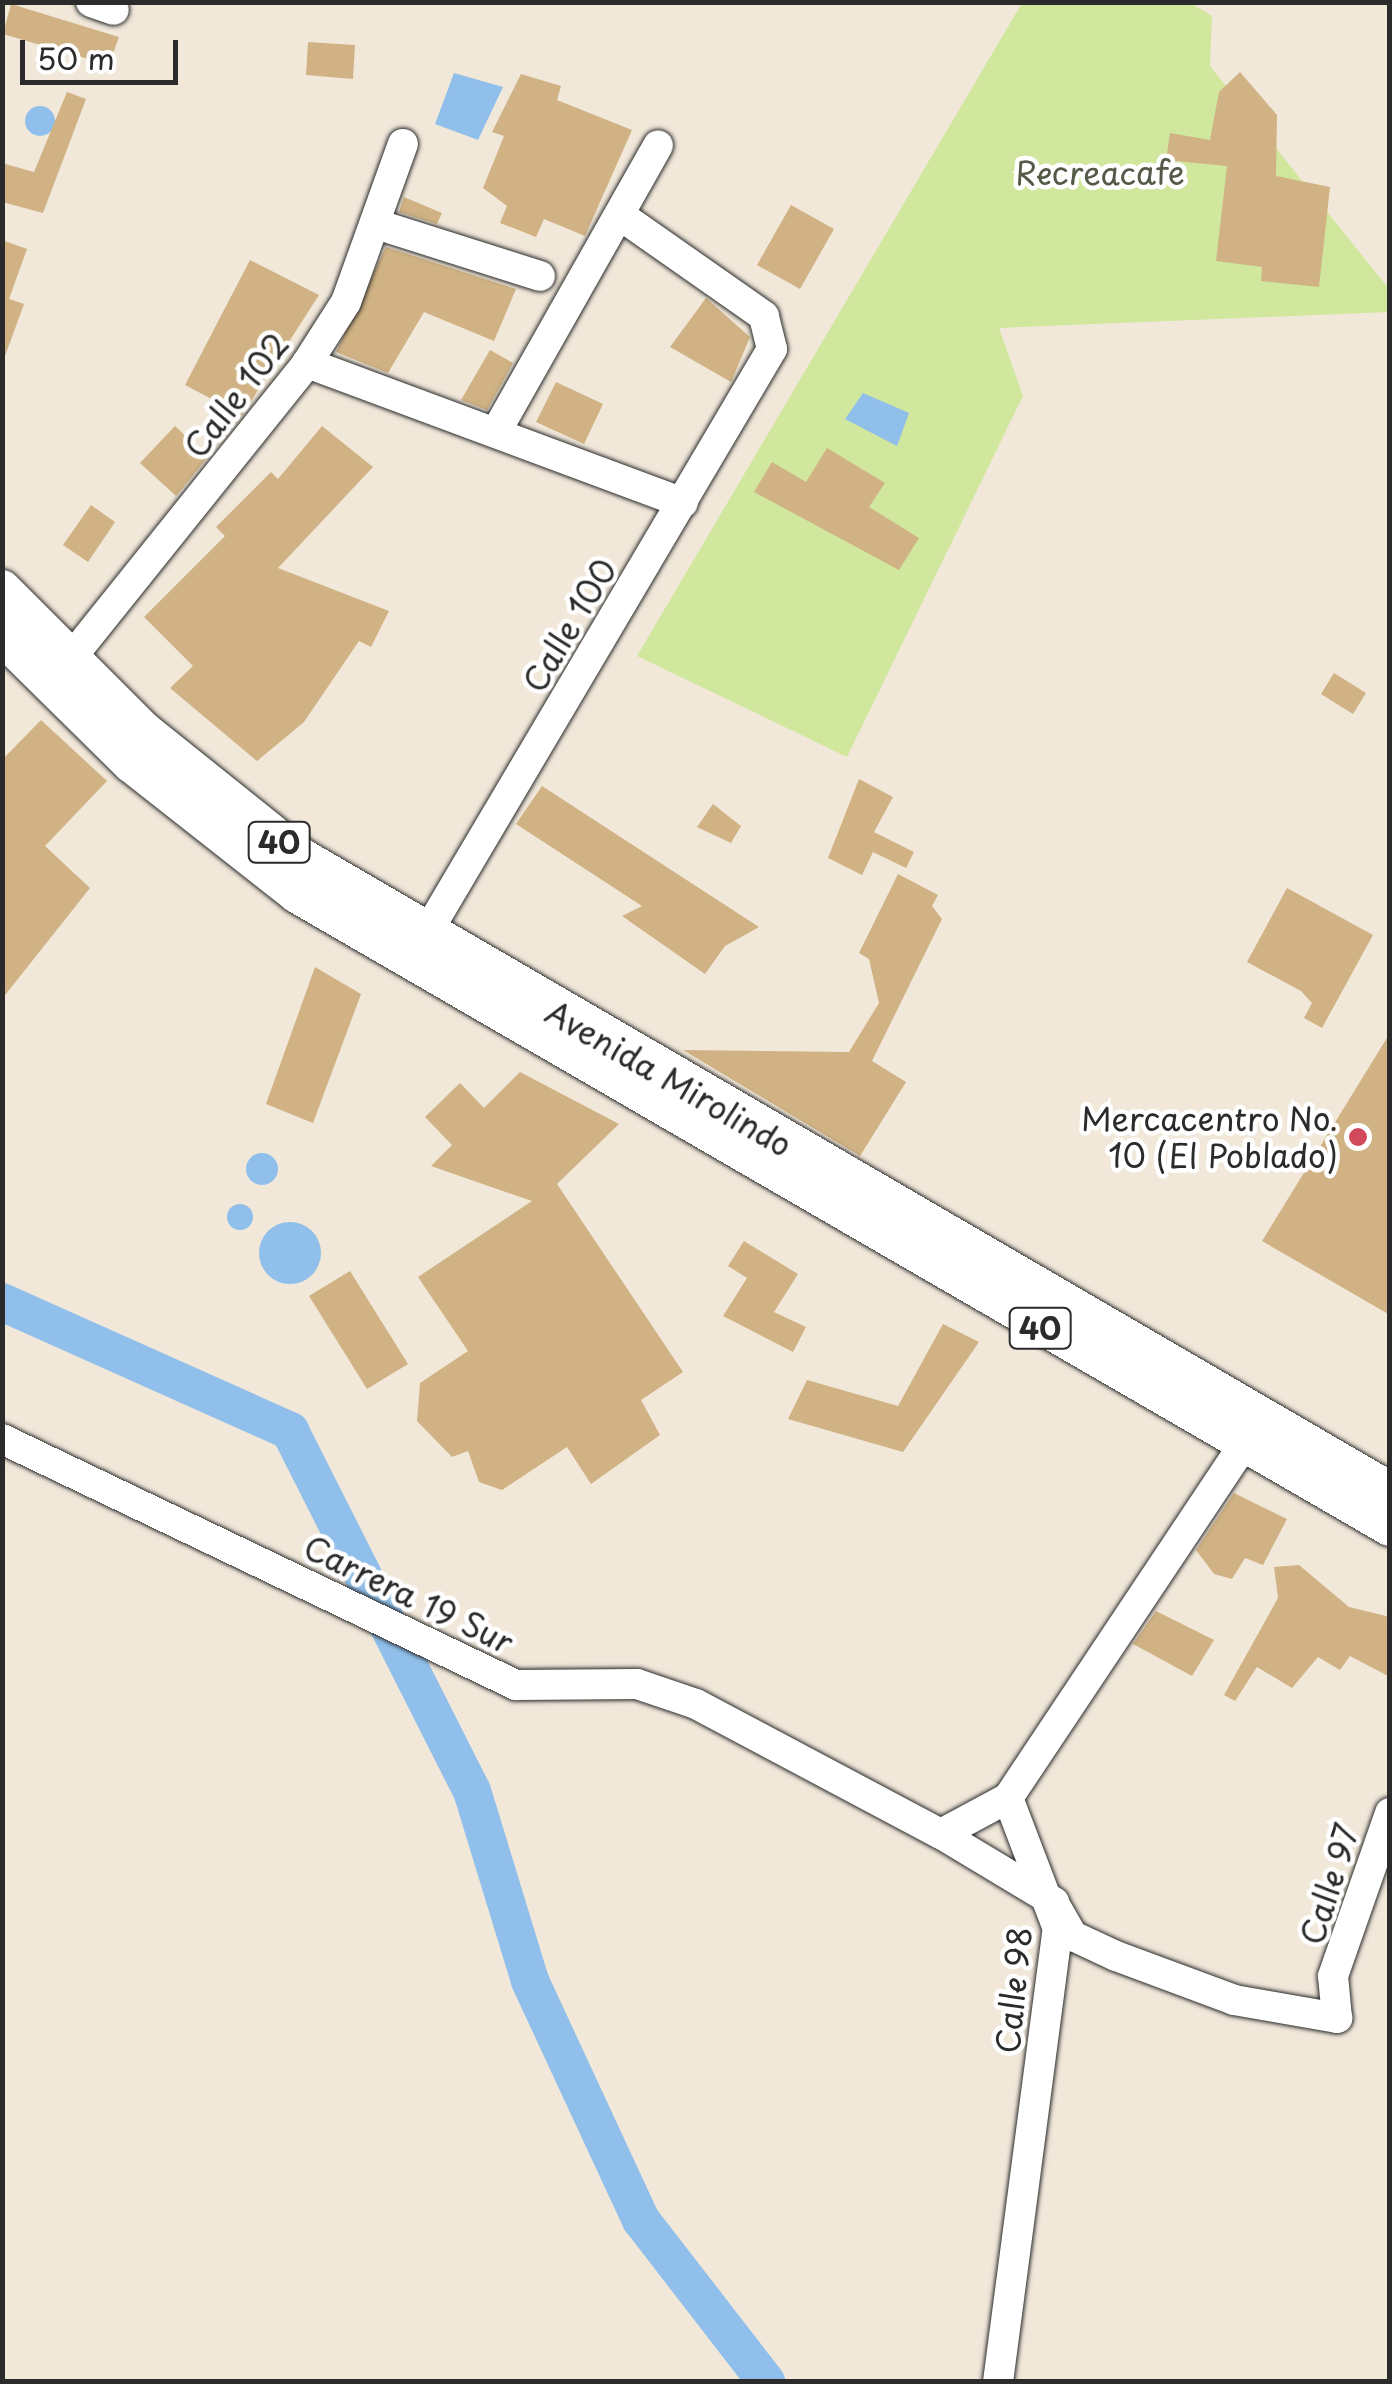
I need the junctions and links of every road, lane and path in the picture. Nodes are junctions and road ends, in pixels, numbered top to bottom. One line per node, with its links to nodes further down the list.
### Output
1 (403, 144): 4 (street, Calle 102)
2 (658, 146): 3 (street)
3 (621, 216): 7 (street); 8 (street, Calle 100)
4 (376, 224): 5 (street); 6 (street, Calle 102)
5 (540, 276)
6 (307, 363): 7 (street); 11 (street, Calle 102)
7 (497, 430): 8 (street)
8 (683, 503): 12 (street, Calle 100)
9 (2, 589): 11 (main road, Avenida Mirolindo / 40)
10 (2, 636): 12 (main road, Avenida Mirolindo / 40)
11 (71, 658): 12 (main road, Avenida Mirolindo / 40)
12 (424, 951): 13 (main road, Avenida Mirolindo / 40)
13 (592, 1050): 15 (main road, Avenida Mirolindo / 40); 16 (main road, Avenida Mirolindo / 40)
14 (2, 1439): 20 (street, Carrera 19 Sur)
15 (1242, 1446): 17 (main road, Avenida Mirolindo / 40); 18 (street)
16 (1390, 1491)
17 (1390, 1527)
18 (1008, 1798): 20 (street); 21 (street, Calle 98)
19 (1390, 1813): 21 (street, Calle 97)
20 (941, 1834): 21 (street, Carrera 19 Sur)
21 (1055, 1904): 22 (street, Calle 98)
22 (998, 2382)

